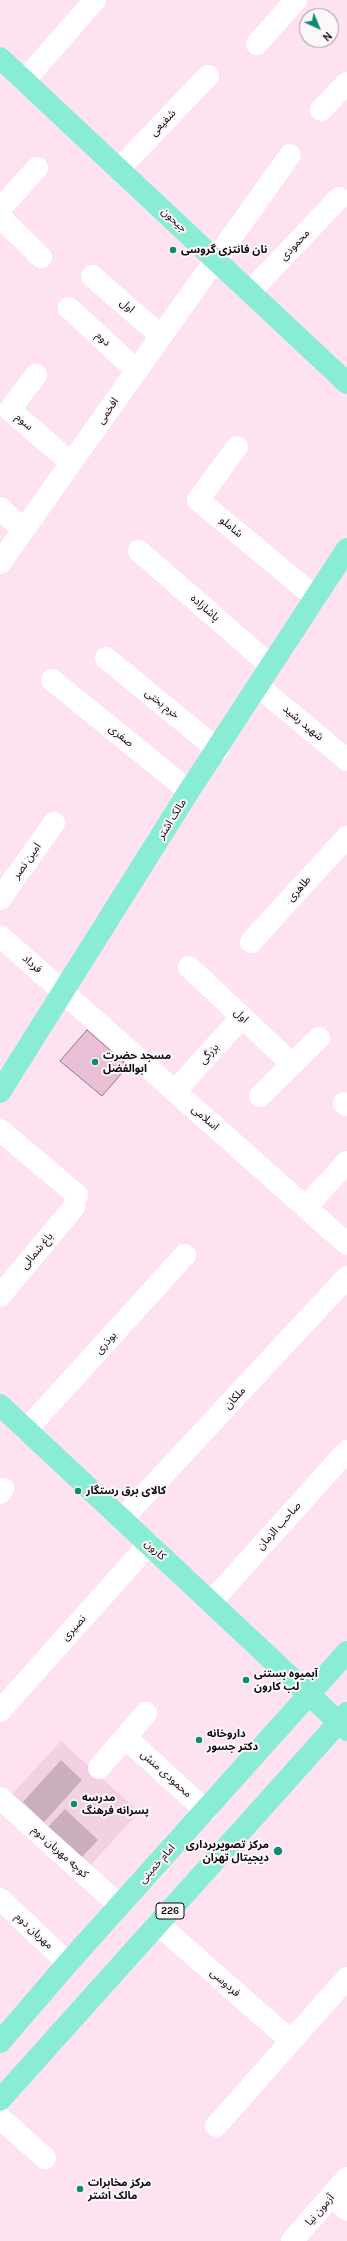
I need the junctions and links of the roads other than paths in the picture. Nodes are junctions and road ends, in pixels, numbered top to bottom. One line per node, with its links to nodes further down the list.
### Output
1 (95, 0): 6 (street)
2 (296, 0): 3 (street)
3 (257, 44)
4 (0, 58): 6 (main road, جیحون)
5 (208, 76): 11 (street, شفیعی)
6 (24, 80): 11 (main road, جیحون)
7 (347, 83): 8 (street)
8 (321, 110)
9 (290, 155): 16 (street, افخمی)
10 (36, 168): 13 (street)
11 (119, 169): 16 (main road, جیحون)
12 (339, 198): 18 (street, محمودی)
13 (0, 209)
14 (0, 217): 15 (street)
15 (41, 257)
16 (215, 259): 18 (main road, جیحون); 20 (street, افخمی)
17 (92, 276): 20 (street, اول)
18 (250, 292): 23 (main road, جیحون)
19 (69, 308): 21 (street, دوم)
20 (161, 336): 21 (street, افخمی)
21 (136, 370): 25 (street, افخمی)
22 (36, 375): 25 (street, سوم)
23 (347, 383)
24 (238, 447): 31 (street, شاملو)
25 (71, 463): 27 (street, افخمی)
26 (0, 508): 27 (street)
27 (23, 530): 30 (street, افخمی)
28 (347, 549): 31 (main road, مالک اشتر)
29 (139, 551): 33 (street, پاشازاده)
30 (0, 563)
31 (315, 597): 33 (main road, مالک اشتر)
32 (106, 658): 36 (street, خرم بختی)
33 (270, 665): 35 (main road, مالک اشتر)
34 (52, 680): 38 (street, صفری)
35 (258, 686): 36 (main road, مالک اشتر); 37 (street, شهید رشید)
36 (218, 750): 38 (main road, مالک اشتر)
37 (347, 760)
38 (189, 791): 45 (main road, مالک اشتر)
39 (54, 823): 41 (street, امین نصر)
40 (347, 836): 43 (street, طاهری)
41 (0, 899)
42 (0, 936): 45 (street, فرداد)
43 (251, 942)
44 (189, 968): 46 (street, اول)
45 (64, 992): 49 (street, اسلامی); 50 (main road, مالک اشتر)
46 (242, 1017): 48 (street, اول); 49 (street, بزرگی)
47 (319, 1038): 48 (street)
48 (292, 1064): 51 (street)
49 (175, 1091): 54 (street, اسلامی)
50 (0, 1092)
51 (260, 1096)
52 (0, 1130): 58 (street, باغ شمالی)
53 (347, 1162): 54 (street)
54 (306, 1207): 55 (street, اسلامی)
55 (347, 1244)
56 (185, 1255): 60 (street, بوذری)
57 (347, 1277): 62 (street, ملکان)
58 (0, 1296)
59 (0, 1405): 60 (main road, کارون)
60 (26, 1430): 62 (main road, کارون)
61 (347, 1451): 64 (street, صاحب الزمان)
62 (122, 1519): 63 (main road, کارون)
63 (149, 1544): 64 (main road, کارون); 67 (street, نصیری)
64 (211, 1602): 66 (main road, کارون)
65 (347, 1652): 66 (main road, امام خمینی)
66 (309, 1694): 69 (main road, کارون); 73 (main road, امام خمینی)
67 (0, 1712)
68 (146, 1713): 70 (street)
69 (344, 1722): 76 (main road, 226)
70 (126, 1738): 71 (street); 73 (street, محمودی منش)
71 (99, 1768)
72 (0, 1798): 75 (street, کوچه مهربان دوم)
73 (206, 1811): 75 (main road, امام خمینی)
74 (0, 1899): 77 (street, مهربان دوم)
75 (119, 1905): 77 (main road, امام خمینی)
76 (158, 1924): 80 (street, فردوسی); 81 (main road, 226)
77 (68, 1963): 79 (main road, امام خمینی)
78 (347, 1978): 80 (street)
79 (2, 2035)
80 (291, 2041): 83 (street)
81 (0, 2100)
82 (0, 2118): 84 (street)
83 (216, 2126)
84 (45, 2158)
85 (347, 2178): 86 (street, آزمون نیا)
86 (339, 2203): 87 (street, آزمون نیا)
87 (292, 2241)

